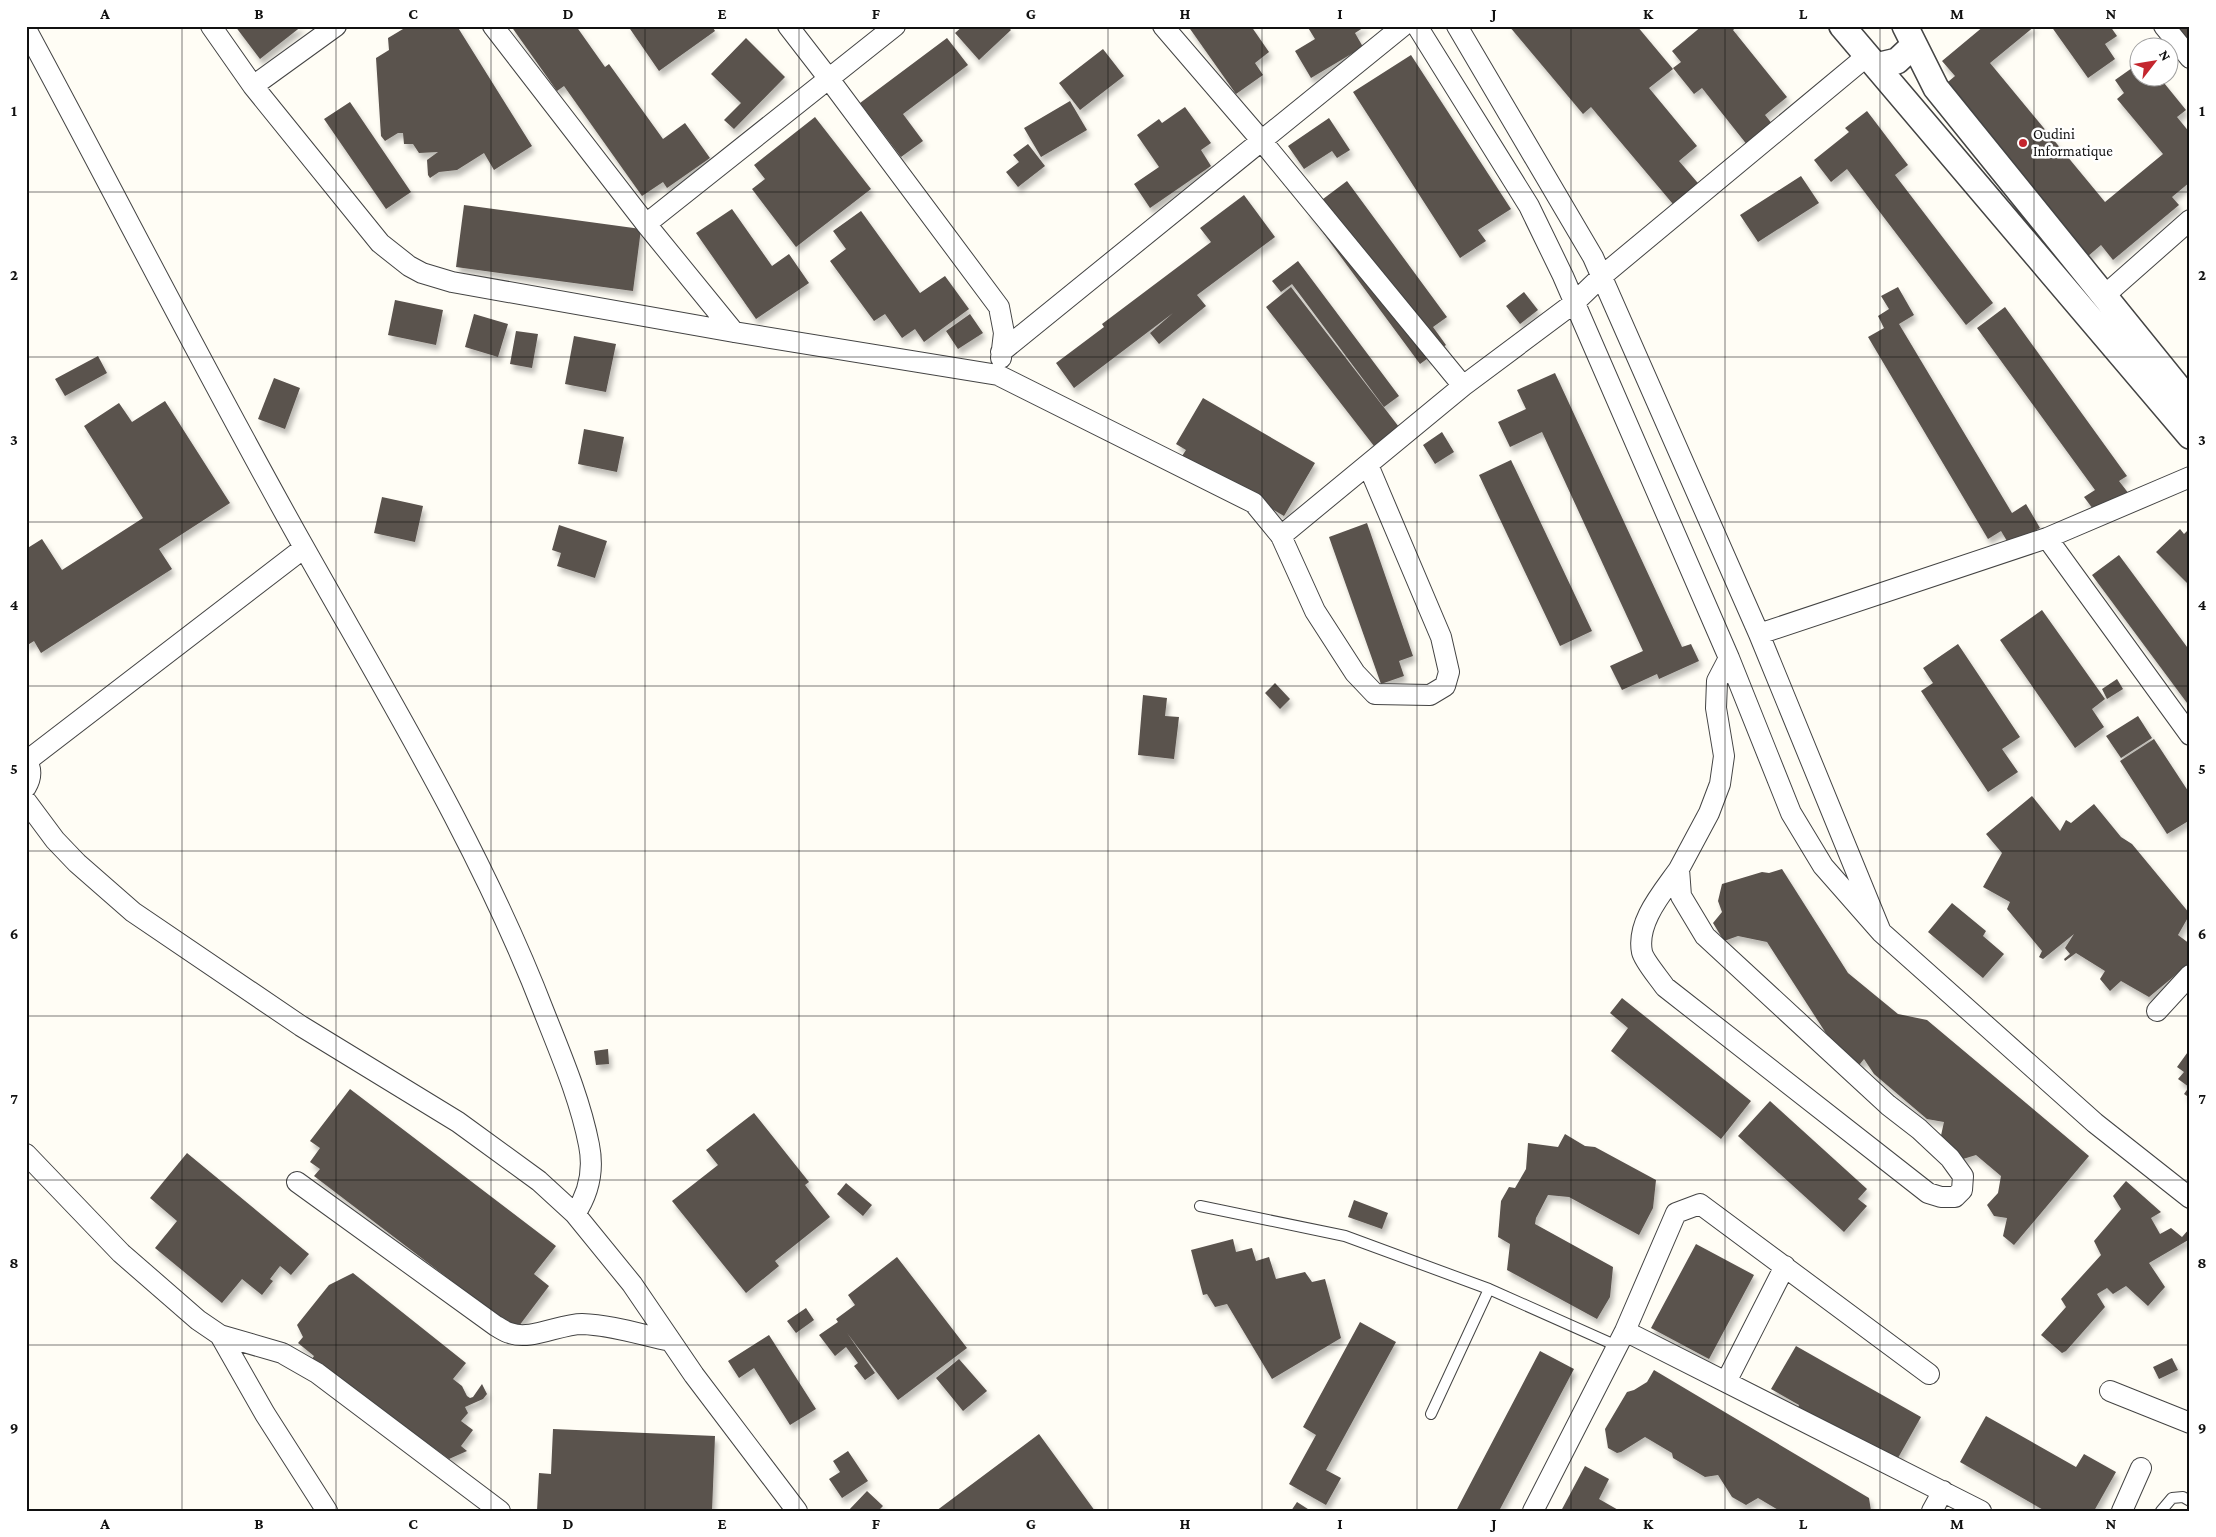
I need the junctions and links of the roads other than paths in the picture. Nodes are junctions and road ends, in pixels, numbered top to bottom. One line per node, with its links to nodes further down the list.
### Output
1 (211, 26): 17 (street)
2 (336, 26): 17 (street)
3 (493, 26): 20 (street)
4 (788, 26): 16 (street)
5 (895, 26): 16 (street)
6 (1163, 26): 18 (street)
7 (1403, 26): 18 (street)
8 (1417, 26): 23 (street)
9 (1457, 26): 21 (street)
10 (2164, 26): 14 (street)
11 (26, 29): 34 (street)
12 (1850, 30): 15 (street)
13 (1910, 32): 15 (street); 22 (street)
14 (2190, 58)
15 (1871, 61): 21 (street); 29 (street)
16 (829, 78): 20 (street); 25 (street)
17 (253, 86): 24 (street)
18 (1261, 140): 25 (street); 27 (street)
19 (2190, 220): 22 (street)
20 (646, 224): 24 (street)
21 (1602, 276): 23 (street); 35 (street)
22 (2105, 295): 28 (street)
23 (1574, 303): 27 (street); 36 (street)
24 (734, 332): 26 (street)
25 (1002, 352): 26 (street)
26 (998, 375): 32 (street)
27 (1464, 386): 30 (street)
28 (2190, 402)
29 (2190, 436)
30 (1368, 465): 32 (street); 32 (street)
31 (2190, 477): 33 (street)
32 (1281, 536)
33 (2047, 538): 35 (street); 37 (street)
34 (304, 548): 38 (street); 49 (street)
35 (1759, 634): 42 (street)
36 (1729, 658): 41 (street); 42 (street)
37 (2190, 736)
38 (27, 760): 39 (street)
39 (26, 787)
40 (26, 801): 49 (street)
41 (1679, 869): 41 (street)
42 (1881, 932): 47 (street)
43 (2190, 975): 44 (street)
44 (2157, 1011)
45 (26, 1154): 52 (street)
46 (297, 1182): 54 (street)
47 (2190, 1198)
48 (1200, 1206): 51 (lane)
49 (575, 1214): 54 (street)
50 (1785, 1266): 53 (street); 55 (street); 56 (street)
51 (1489, 1288): 53 (lane); 58 (lane)
52 (220, 1335): 63 (street); 64 (street)
53 (1621, 1338): 56 (street); 66 (street)
54 (670, 1341): 65 (street)
55 (1929, 1374)
56 (1726, 1382): 61 (street)
57 (2110, 1391): 59 (street)
58 (1431, 1414)
59 (2190, 1422)
60 (2141, 1468): 69 (street)
61 (1942, 1492): 67 (street); 68 (street)
62 (2190, 1500): 70 (lane)
63 (327, 1511)
64 (500, 1511)
65 (797, 1511)
66 (1533, 1511)
67 (1932, 1511)
68 (1981, 1511)
69 (2122, 1511)
70 (2161, 1511)

